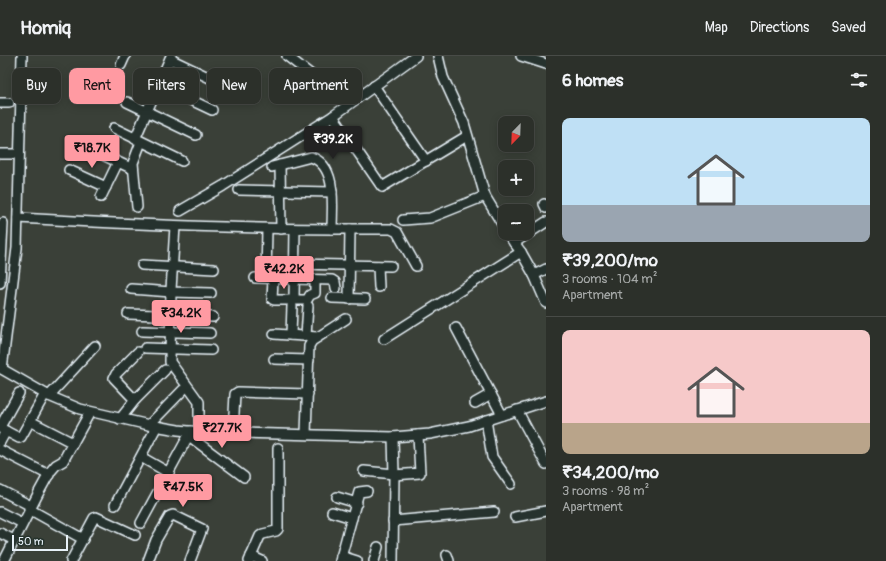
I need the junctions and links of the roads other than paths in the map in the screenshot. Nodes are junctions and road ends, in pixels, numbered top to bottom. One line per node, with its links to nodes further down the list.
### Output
1 (22, 56): 28 (street)
2 (125, 56): 9 (street)
3 (287, 56): 11 (street)
4 (416, 56): 13 (street)
5 (438, 56): 24 (street)
6 (521, 56): 8 (street)
7 (170, 58): 10 (street); 12 (street)
8 (546, 64)
9 (121, 65)
10 (166, 68)
11 (302, 68)
12 (207, 76)
13 (374, 86): 14 (street); 30 (street)
14 (362, 95)
15 (127, 102): 20 (street)
16 (151, 104): 20 (street)
17 (199, 104): 19 (street)
18 (349, 104): 21 (street)
19 (212, 110)
20 (147, 112): 23 (street); 25 (street)
21 (332, 116): 30 (street); 41 (street)
22 (114, 128): 25 (street)
23 (196, 135)
24 (467, 136): 30 (street); 38 (street)
25 (138, 140): 29 (street); 32 (street)
26 (81, 145): 31 (street)
27 (0, 154): 28 (street)
28 (20, 154): 43 (street)
29 (182, 161)
30 (426, 161)
31 (118, 162): 32 (street); 34 (street)
32 (133, 169): 40 (street)
33 (69, 170): 34 (street)
34 (106, 187): 39 (street)
35 (239, 190): 36 (street)
36 (280, 191): 37 (street); 37 (street); 49 (street)
37 (332, 192): 51 (street)
38 (486, 196): 42 (street); 44 (street)
39 (101, 198)
40 (137, 207)
41 (180, 211)
42 (498, 217)
43 (18, 218): 47 (street); 66 (street)
44 (403, 220)
45 (1, 221): 65 (street)
46 (546, 222): 54 (street)
47 (175, 226): 48 (street); 62 (street)
48 (267, 229): 49 (street); 69 (street)
49 (282, 229): 50 (street)
50 (295, 229): 51 (street); 56 (street)
51 (332, 229): 52 (street)
52 (350, 229): 58 (street); 61 (street)
53 (512, 240): 54 (street)
54 (514, 243): 55 (street)
55 (522, 252): 67 (street); 96 (street)
56 (295, 264): 58 (street); 70 (street)
57 (142, 265): 62 (street)
58 (350, 265): 59 (street); 79 (street)
59 (378, 266): 60 (street); 73 (street)
60 (391, 266)
61 (416, 266)
62 (172, 267): 63 (street); 76 (street)
63 (214, 269)
64 (546, 269): 67 (street)
65 (0, 273): 66 (street); 72 (street)
66 (14, 274): 102 (street)
67 (534, 275): 82 (street)
68 (255, 278): 69 (street)
69 (270, 278): 70 (street); 81 (street)
70 (294, 280): 71 (street); 81 (street)
71 (315, 280): 74 (street); 81 (street)
72 (0, 283)
73 (379, 287)
74 (336, 288)
75 (131, 289): 76 (street)
76 (171, 292): 77 (street); 85 (street)
77 (211, 292)
78 (332, 298): 79 (street)
79 (349, 299): 80 (street)
80 (365, 299)
81 (293, 303): 93 (street)
82 (546, 303)
83 (308, 306): 94 (street)
84 (128, 314): 85 (street)
85 (171, 316): 86 (street); 90 (street)
86 (213, 317)
87 (346, 319): 95 (street)
88 (456, 328): 107 (street)
89 (142, 330): 90 (street)
90 (170, 332): 91 (street); 98 (street)
91 (210, 333)
92 (274, 334): 93 (street)
93 (290, 335): 94 (street)
94 (306, 336): 95 (street)
95 (318, 337): 101 (street)
96 (384, 339)
97 (95, 346): 108 (street)
98 (170, 348): 99 (street); 109 (street); 120 (street)
99 (211, 350)
100 (274, 359): 101 (street)
101 (309, 360): 106 (street)
102 (1, 369): 108 (street)
103 (165, 370): 109 (street)
104 (182, 390): 118 (street)
105 (19, 393): 119 (street)
106 (308, 394): 121 (street); 122 (street)
107 (492, 394): 111 (street); 114 (street)
108 (47, 395): 113 (street); 117 (street)
109 (135, 400): 115 (street)
110 (546, 401): 112 (street)
111 (476, 403)
112 (517, 410): 114 (street); 130 (street)
113 (90, 412): 115 (street); 126 (street)
114 (502, 415): 116 (street)
115 (120, 419): 118 (street)
116 (486, 420): 123 (street); 136 (street)
117 (30, 421): 119 (street); 126 (street)
118 (153, 426): 120 (street); 129 (street)
119 (2, 428): 125 (street)
120 (193, 433): 121 (street); 132 (street); 135 (street)
121 (233, 433): 122 (street)
122 (306, 434): 124 (street)
123 (418, 435): 124 (street); 133 (street)
124 (393, 437): 133 (street)
125 (0, 442)
126 (73, 443): 134 (street)
127 (278, 448): 158 (street)
128 (0, 450): 134 (street)
129 (141, 457): 132 (street); 141 (street)
130 (546, 464)
131 (364, 471): 133 (street)
132 (169, 473): 151 (street)
133 (394, 474): 149 (street)
134 (48, 475): 142 (street)
135 (244, 477)
136 (512, 484)
137 (0, 490): 142 (street)
138 (367, 491): 140 (street)
139 (337, 497): 140 (street)
140 (356, 503): 148 (street)
141 (115, 504)
142 (30, 508): 150 (street); 154 (street)
143 (546, 511): 147 (street)
144 (0, 512): 150 (street)
145 (332, 512): 148 (street)
146 (494, 512): 149 (street)
147 (515, 517)
148 (352, 518): 159 (street)
149 (393, 521): 167 (street)
150 (22, 523): 155 (street)
151 (140, 523)
152 (0, 533): 155 (street)
153 (135, 535): 154 (street)
154 (83, 539): 161 (street)
155 (14, 540): 157 (street)
156 (378, 547): 166 (street)
157 (4, 550): 160 (street)
158 (250, 559): 164 (street)
159 (340, 559): 165 (street)
160 (4, 561)
161 (71, 561)
162 (148, 561): 163 (street)
163 (190, 561)
164 (262, 561)
165 (357, 561)
166 (374, 561)
167 (393, 561)

